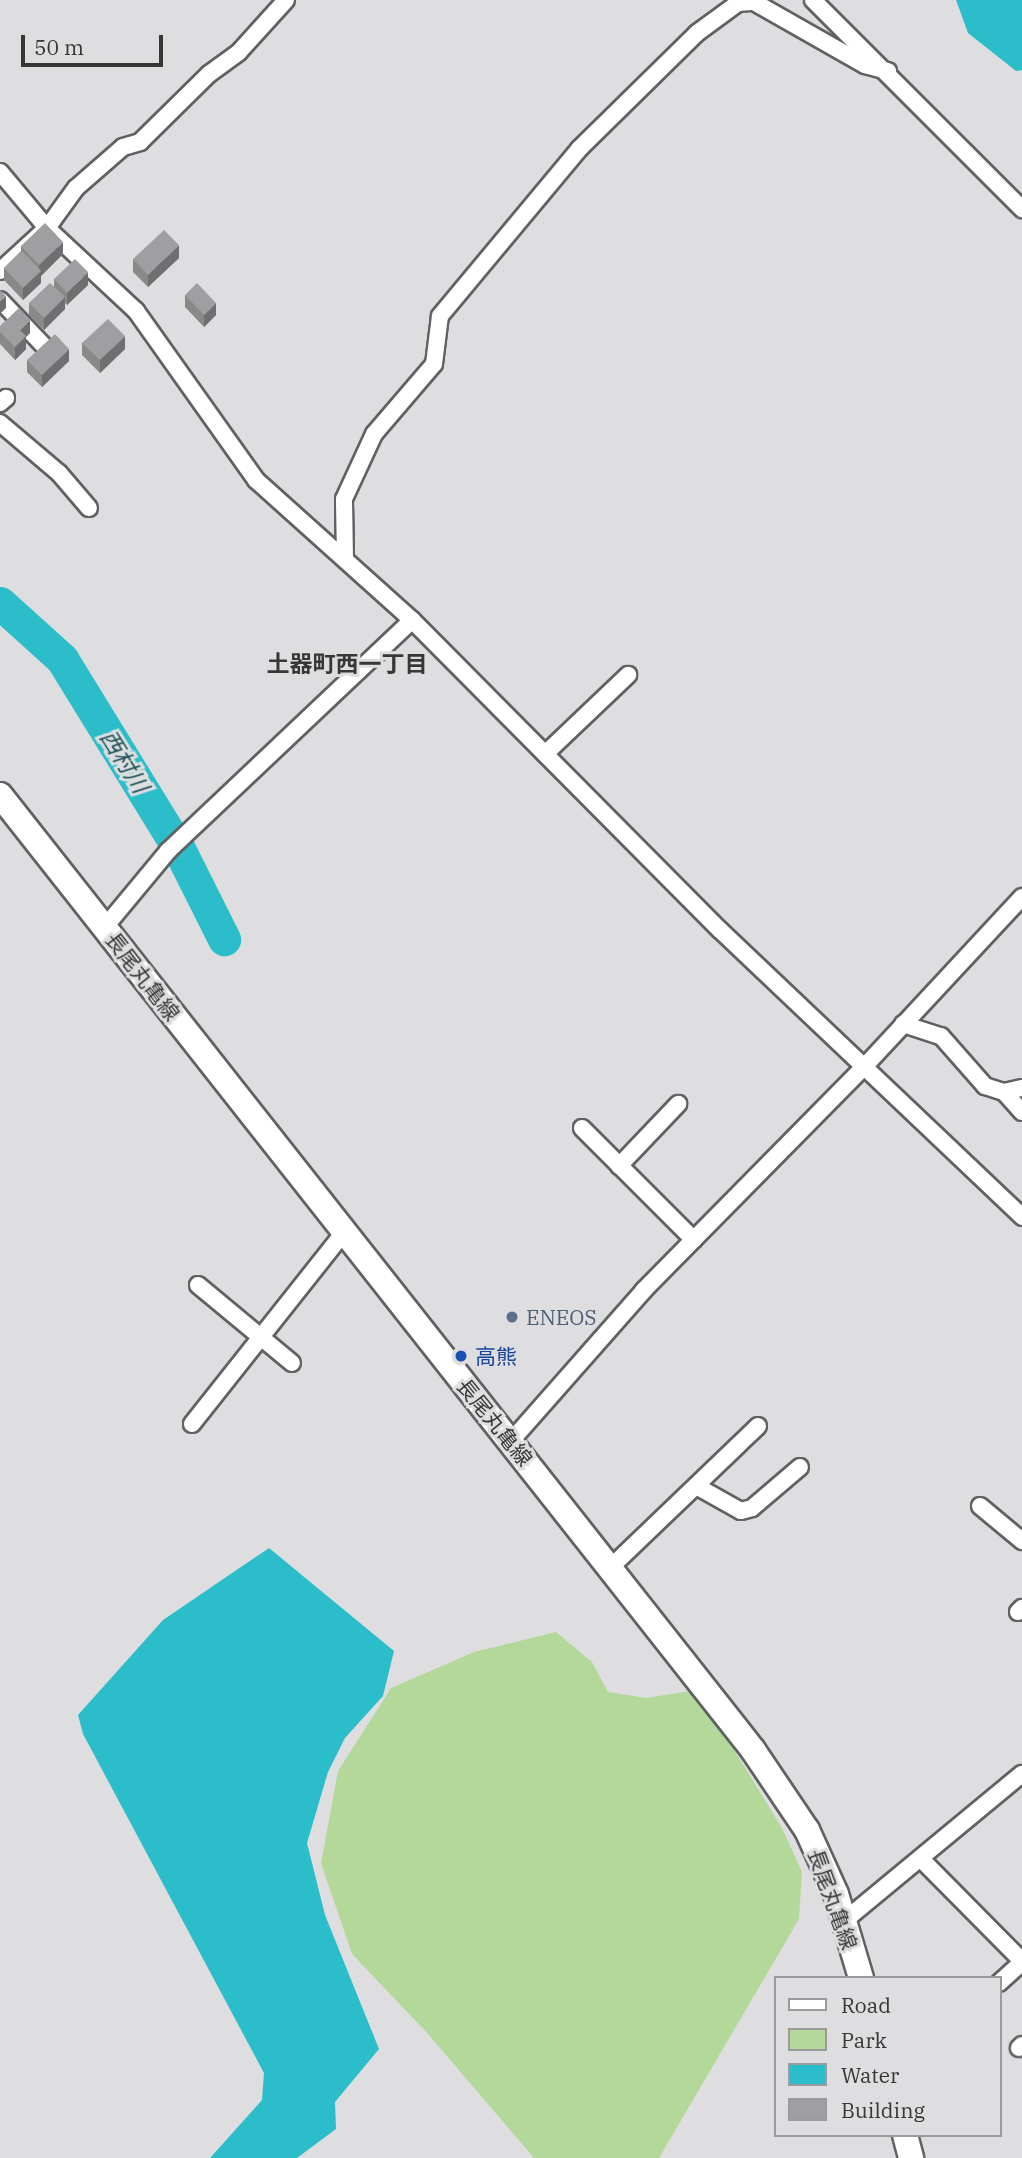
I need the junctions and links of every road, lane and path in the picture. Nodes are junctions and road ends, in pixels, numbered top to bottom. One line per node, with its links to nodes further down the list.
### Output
1 (286, 0): 6 (street)
2 (813, 0): 3 (street)
3 (888, 71): 5 (street); 12 (street)
4 (0, 172): 6 (street)
5 (1022, 209)
6 (47, 228): 7 (street); 12 (street)
7 (0, 271)
8 (0, 300): 9 (street)
9 (45, 347)
10 (0, 423): 11 (street)
11 (89, 508)
12 (345, 559): 13 (street)
13 (412, 620): 15 (street); 18 (street)
14 (628, 675): 15 (street)
15 (545, 754): 20 (street)
16 (0, 795): 18 (main road, 長尾丸亀線)
17 (1022, 897): 19 (street)
18 (104, 927): 28 (main road, 長尾丸亀線)
19 (903, 1024): 20 (street); 22 (street)
20 (864, 1067): 27 (street); 29 (street)
21 (1022, 1088): 22 (street)
22 (1004, 1092): 24 (street)
23 (678, 1104): 26 (street)
24 (1022, 1112)
25 (582, 1128): 26 (street)
26 (620, 1166): 29 (street)
27 (1022, 1217)
28 (344, 1232): 31 (street); 35 (main road, 長尾丸亀線)
29 (694, 1240): 35 (street)
30 (198, 1285): 31 (street)
31 (263, 1340): 32 (street); 33 (street)
32 (292, 1363)
33 (192, 1424)
34 (758, 1426): 37 (street)
35 (511, 1441): 40 (main road, 長尾丸亀線)
36 (800, 1467): 37 (street)
37 (698, 1487): 40 (street)
38 (980, 1506): 39 (street)
39 (1022, 1541)
40 (610, 1568): 43 (main road, 長尾丸亀線)
41 (1022, 1774): 42 (street)
42 (922, 1860): 43 (street); 44 (street)
43 (844, 1921): 45 (main road, 長尾丸亀線)
44 (1022, 1961): 46 (street)
45 (860, 1976)
46 (1001, 1981)
47 (906, 2137): 48 (main road)
48 (911, 2158)

